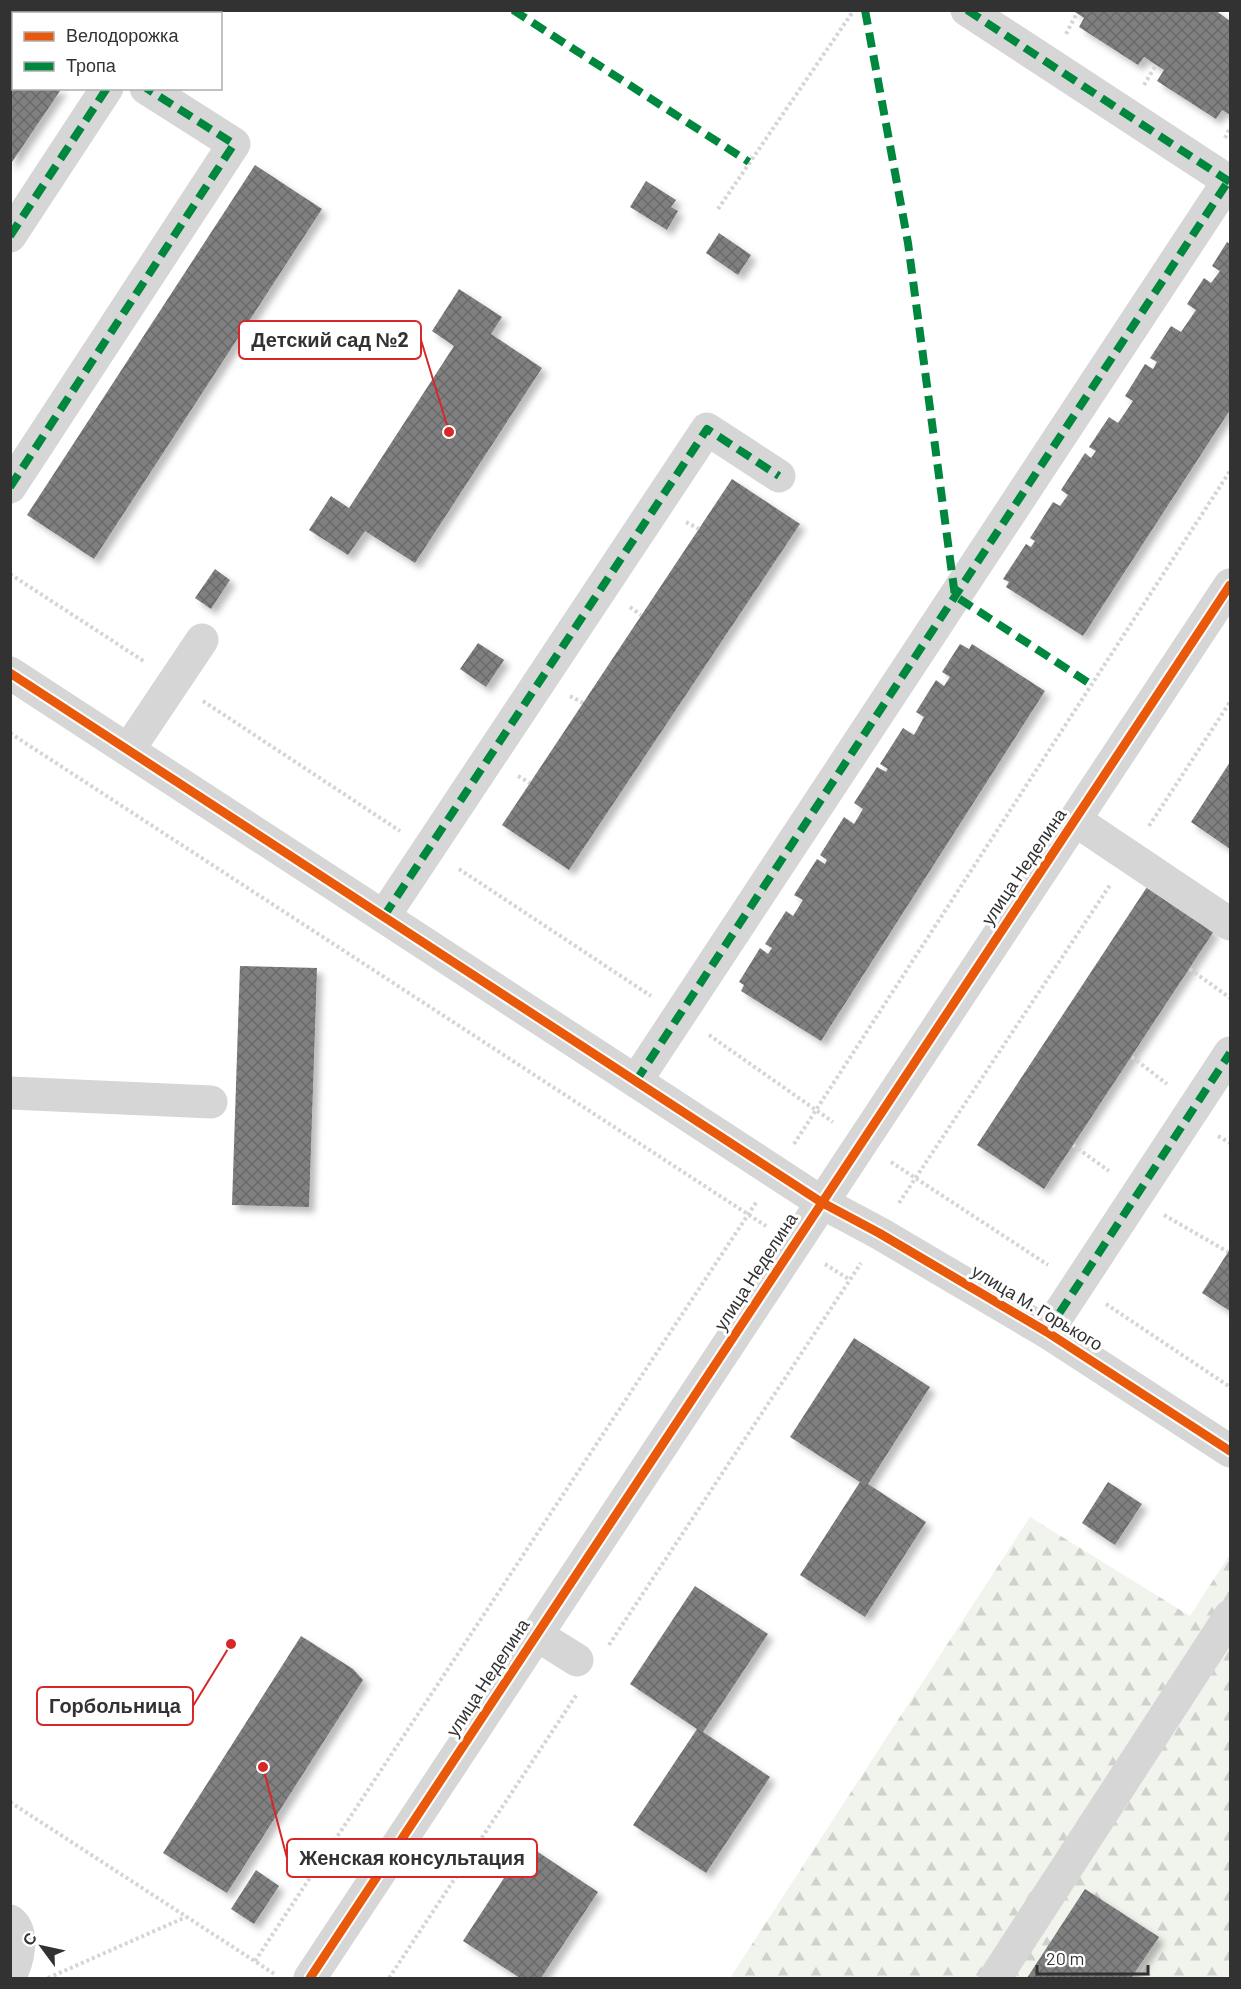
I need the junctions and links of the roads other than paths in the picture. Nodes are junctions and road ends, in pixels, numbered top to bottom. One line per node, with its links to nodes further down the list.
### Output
1 (967, 10): 4 (street)
2 (106, 90): 5 (street)
3 (149, 90): 7 (street)
4 (1229, 181): 16 (street)
5 (10, 236)
6 (780, 476): 13 (street)
7 (10, 487)
8 (1230, 585): 12 (street, улица Неделина)
9 (202, 640): 11 (street)
10 (10, 673): 11 (street, улица М. Горького)
11 (129, 750): 13 (street, улица М. Горького)
12 (1075, 820): 14 (street); 19 (street, улица Неделина)
13 (384, 916): 16 (street, улица М. Горького)
14 (1230, 924)
15 (1230, 1053): 20 (street)
16 (636, 1081): 19 (street, улица М. Горького)
17 (10, 1092): 18 (street)
18 (211, 1102)
19 (821, 1202): 20 (street, улица М. Горького); 23 (street, улица Неделина)
20 (1047, 1332): 21 (street, улица М. Горького)
21 (1230, 1451)
22 (1230, 1616): 28 (street)
23 (537, 1635): 24 (street); 27 (street, улица Неделина)
24 (588, 1666)
25 (10, 1921): 26 (street)
26 (10, 1976)
27 (310, 1978)
28 (995, 1978)

